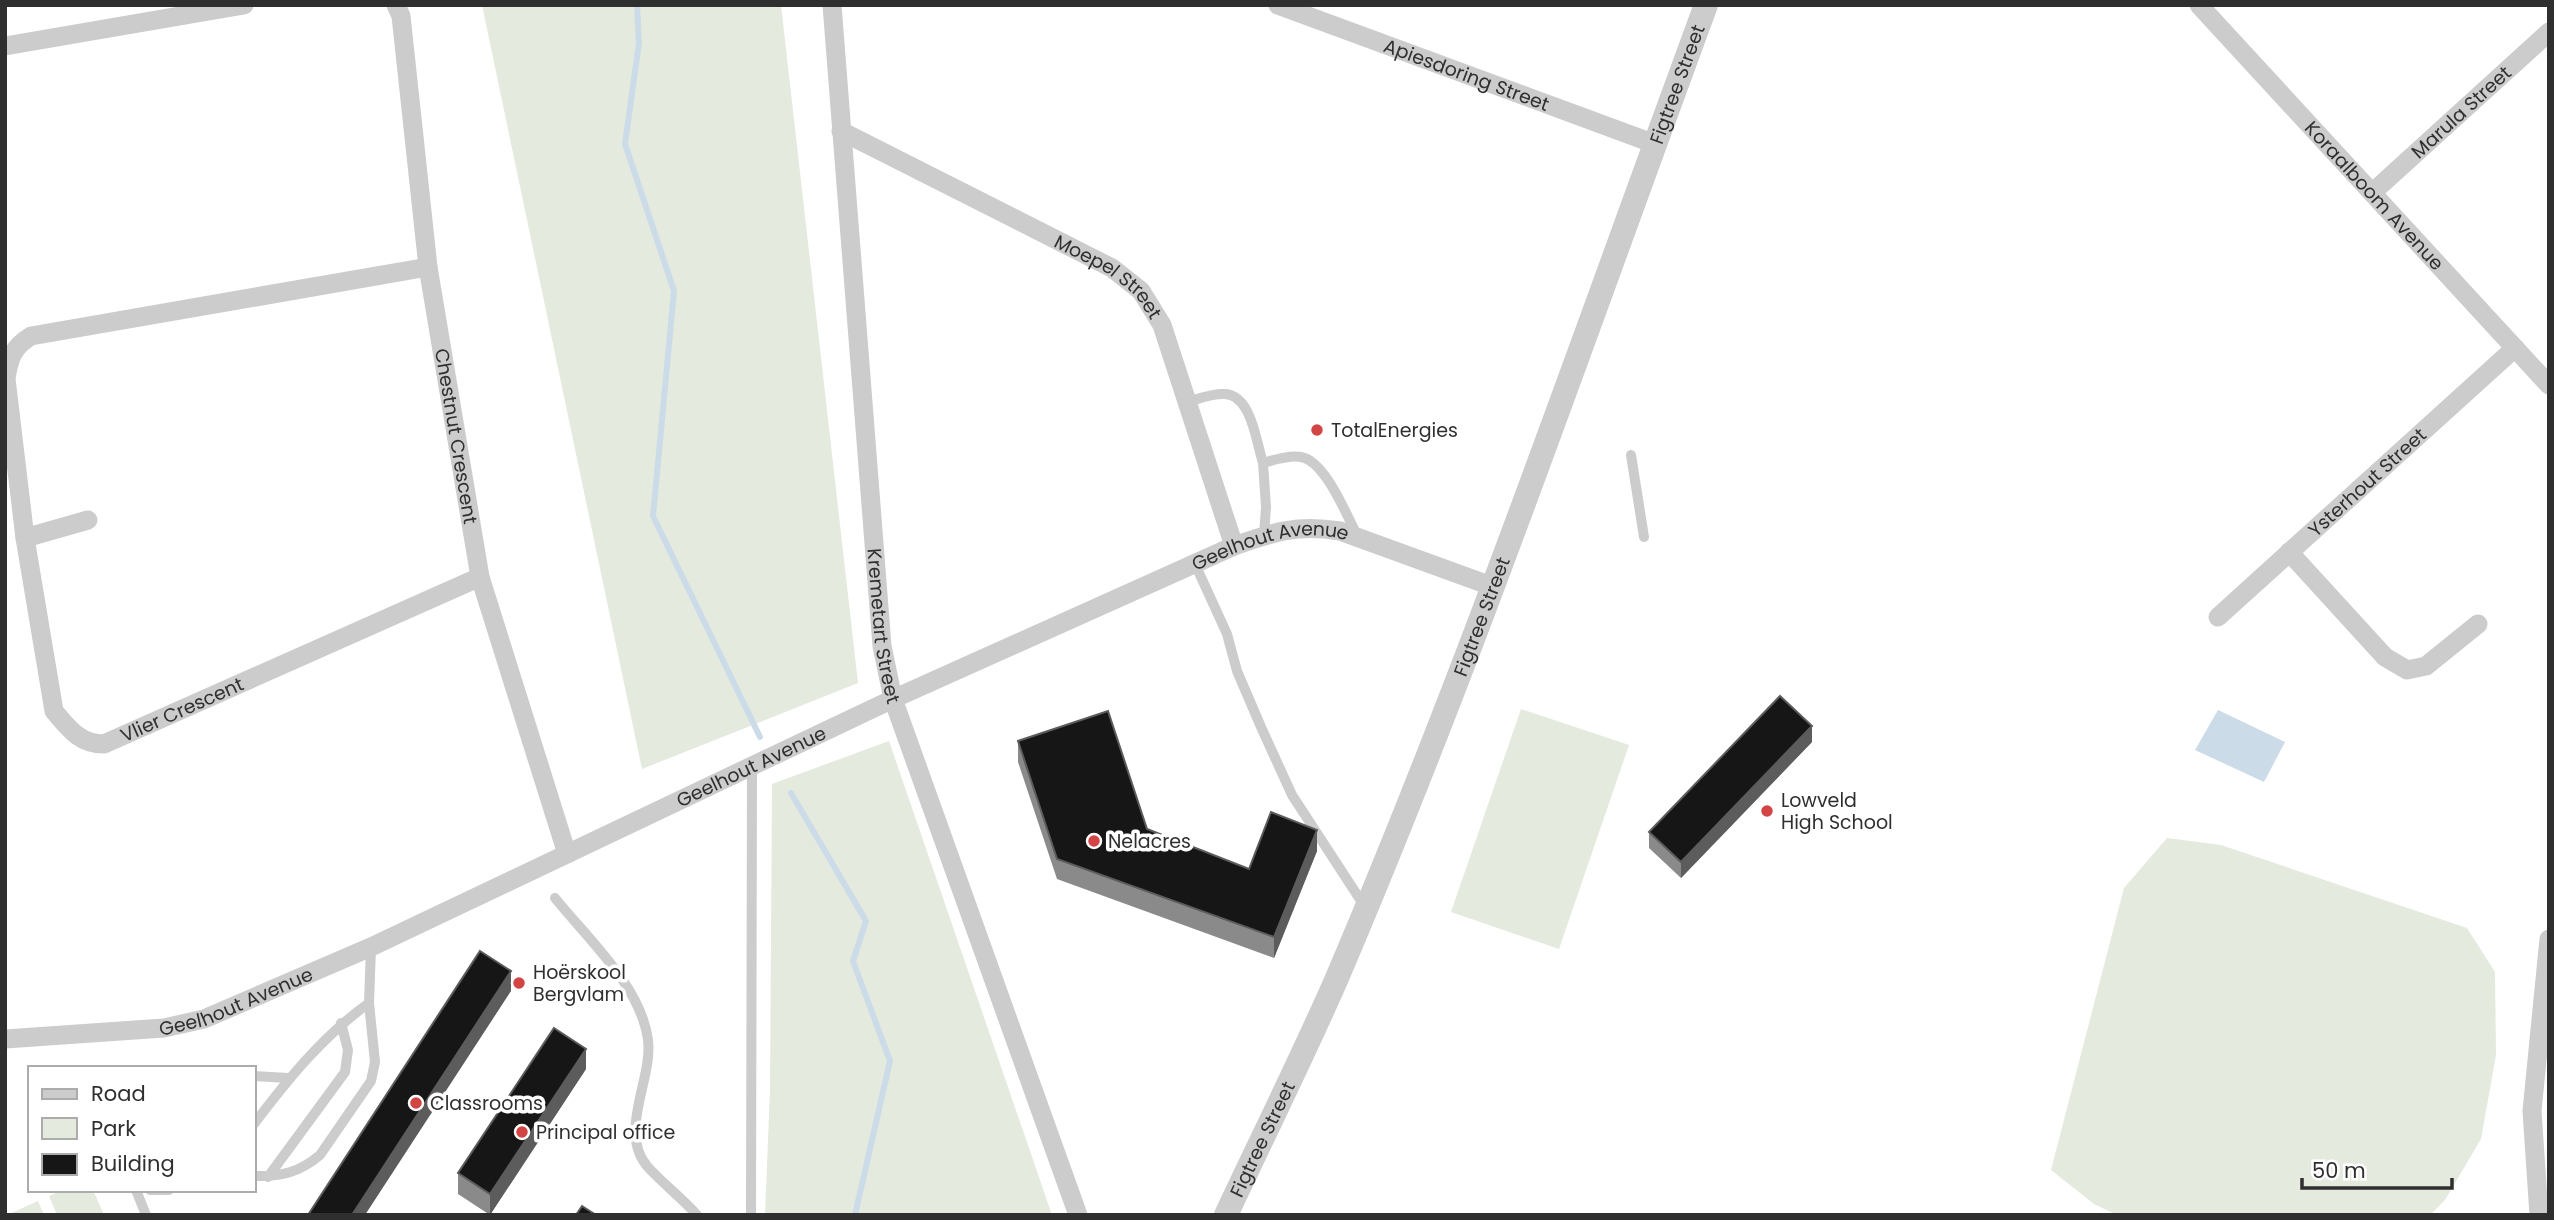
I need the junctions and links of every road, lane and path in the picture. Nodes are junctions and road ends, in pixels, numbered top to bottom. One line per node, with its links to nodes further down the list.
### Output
1 (244, 5): 8 (street)
2 (396, 5): 12 (street, Chestnut Crescent)
3 (832, 5): 9 (street, Kremetart Street)
4 (1278, 5): 10 (street, Apiesdoring Street)
5 (1706, 5): 10 (street, Figtree Street)
6 (2199, 5): 11 (street, Koraalboom Avenue)
7 (2549, 32): 11 (street, Marula Street)
8 (5, 46)
9 (841, 131): 15 (street, Moepel Street); 30 (street, Kremetart Street)
10 (1655, 144): 27 (street, Figtree Street)
11 (2373, 192): 13 (street, Koraalboom Avenue)
12 (428, 267): 21 (street, Vlier Crescent); 26 (street, Chestnut Crescent)
13 (2515, 348): 14 (street, Koraalboom Avenue); 24 (street, Ysterhout Street)
14 (2549, 385)
15 (1186, 402): 17 (lane); 23 (street, Moepel Street)
16 (1631, 455): 20 (lane)
17 (1263, 463): 19 (lane); 22 (lane)
18 (88, 520): 21 (street)
19 (1264, 536): 22 (street, Geelhout Avenue); 23 (street, Geelhout Avenue)
20 (1644, 537)
21 (26, 538): 26 (street, Vlier Crescent)
22 (1359, 538): 27 (street, Geelhout Avenue)
23 (1234, 546): 25 (street, Geelhout Avenue)
24 (2289, 552): 28 (street, Ysterhout Street); 29 (street)
25 (1195, 564): 30 (street, Geelhout Avenue); 34 (lane)
26 (480, 578): 32 (street, Chestnut Crescent)
27 (1494, 587): 34 (street, Figtree Street)
28 (2218, 617)
29 (2478, 624)
30 (893, 699): 31 (street, Geelhout Avenue); 49 (street, Kremetart Street)
31 (752, 765): 32 (street, Geelhout Avenue); 48 (lane)
32 (567, 855): 36 (street, Geelhout Avenue)
33 (555, 898): 47 (lane)
34 (1365, 908): 50 (street, Figtree Street)
35 (2549, 939): 51 (street)
36 (371, 947): 37 (lane); 39 (street, Geelhout Avenue)
37 (369, 1003): 38 (lane); 44 (lane)
38 (341, 1023): 41 (lane); 44 (lane)
39 (5, 1039)
40 (256, 1076): 41 (lane)
41 (288, 1078): 42 (lane)
42 (256, 1121)
43 (256, 1176): 44 (lane)
44 (268, 1177)
45 (137, 1192): 46 (lane)
46 (146, 1215)
47 (697, 1215)
48 (751, 1215)
49 (1078, 1215)
50 (1226, 1215)
51 (2539, 1215)

